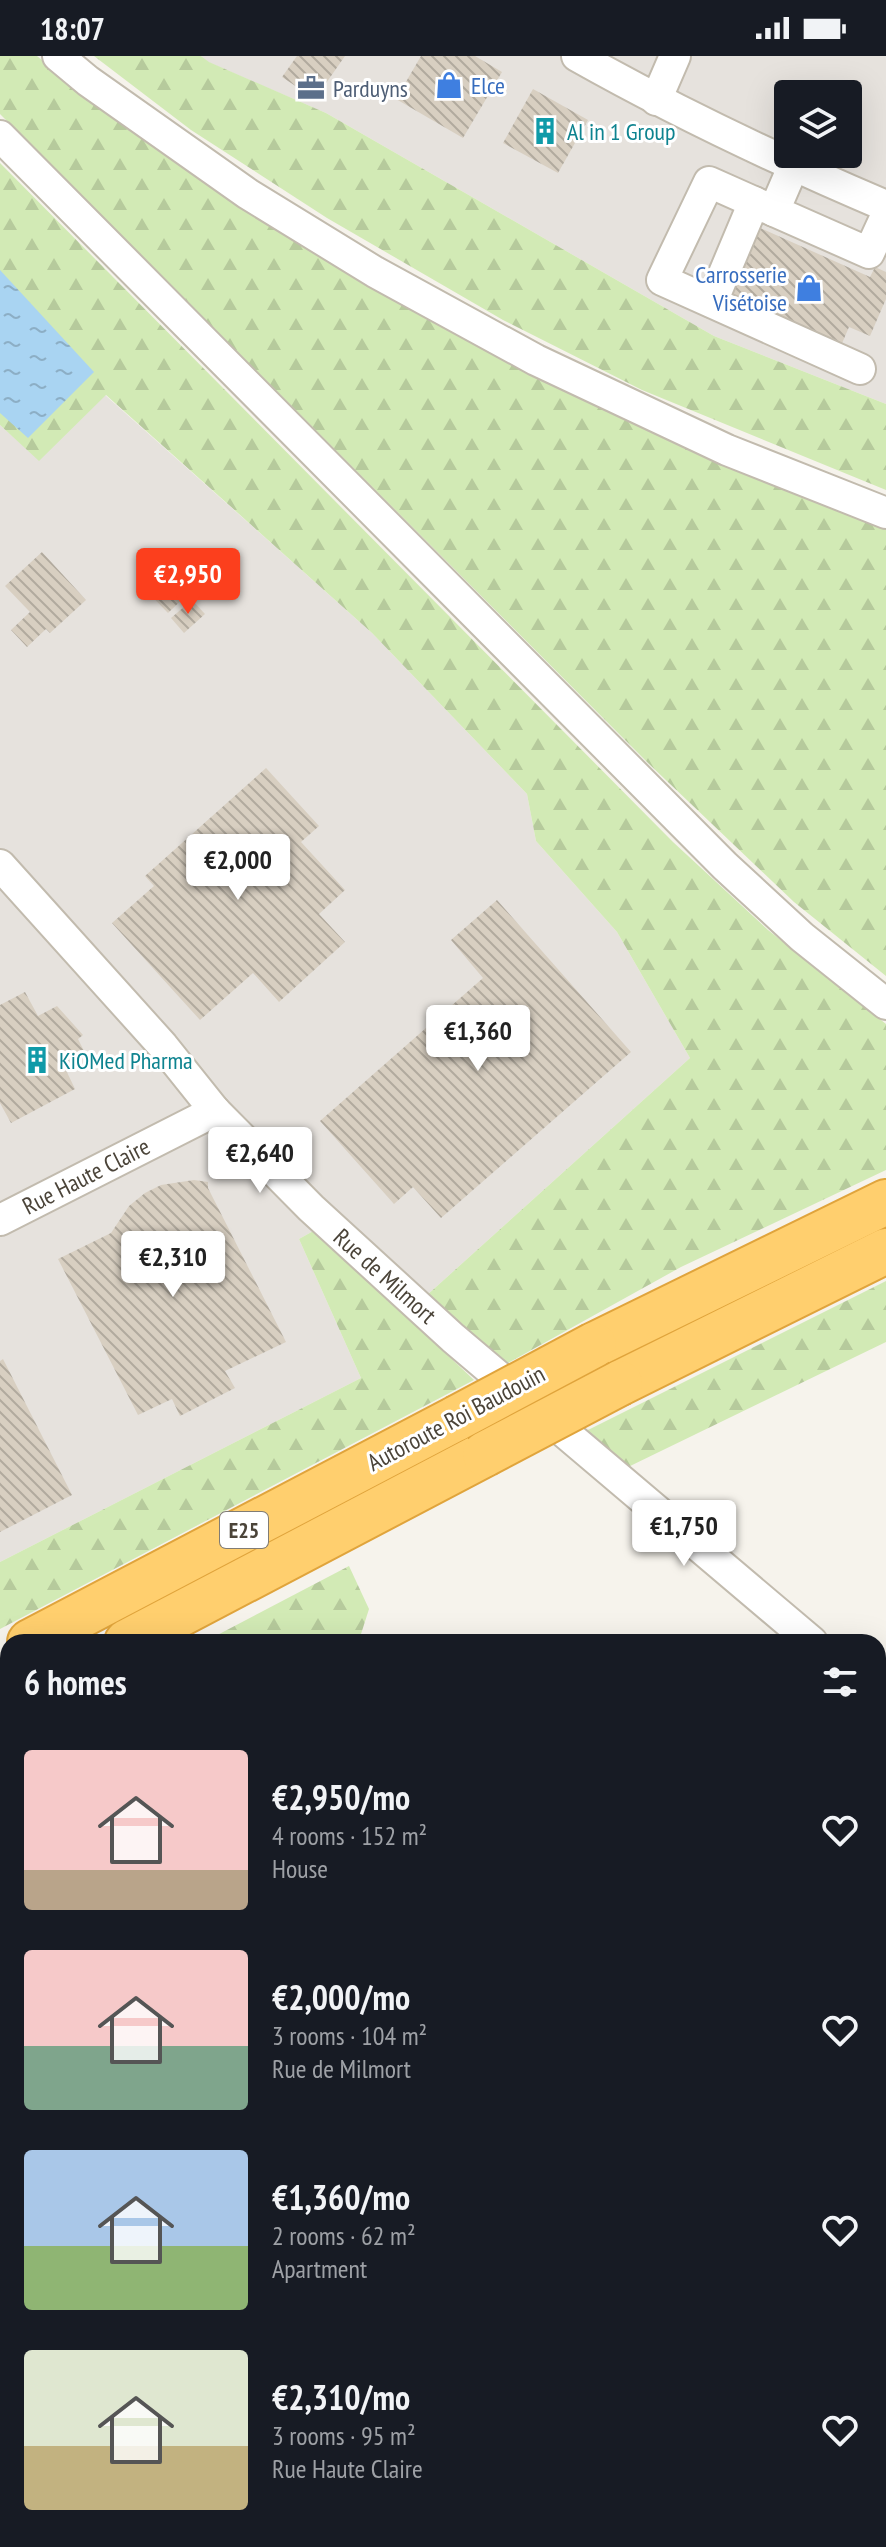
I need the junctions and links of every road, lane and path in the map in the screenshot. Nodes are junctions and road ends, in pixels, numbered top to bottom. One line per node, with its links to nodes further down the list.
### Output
1 (58, 56): 14 (street)
2 (577, 56): 4 (street)
3 (675, 56): 4 (street)
4 (656, 100): 6 (street)
5 (0, 136): 16 (street)
6 (774, 158)
7 (792, 168): 9 (street)
8 (795, 168): 10 (street)
9 (764, 206): 11 (street); 12 (street); 12 (street)
10 (886, 206)
11 (886, 216)
12 (712, 302): 13 (street)
13 (860, 369)
14 (886, 513)
15 (0, 865): 17 (street, Rue de Milmort)
16 (886, 1004)
17 (215, 1111): 19 (street, Rue Haute Claire); 23 (street, Rue de Milmort)
18 (886, 1202): 21 (highway, Autoroute Roi Baudouin / E25, bridge)
19 (0, 1220)
20 (886, 1251): 22 (highway, Autoroute Roi Baudouin / E25, bridge)
21 (45, 1634)
22 (142, 1634)
23 (803, 1634)

